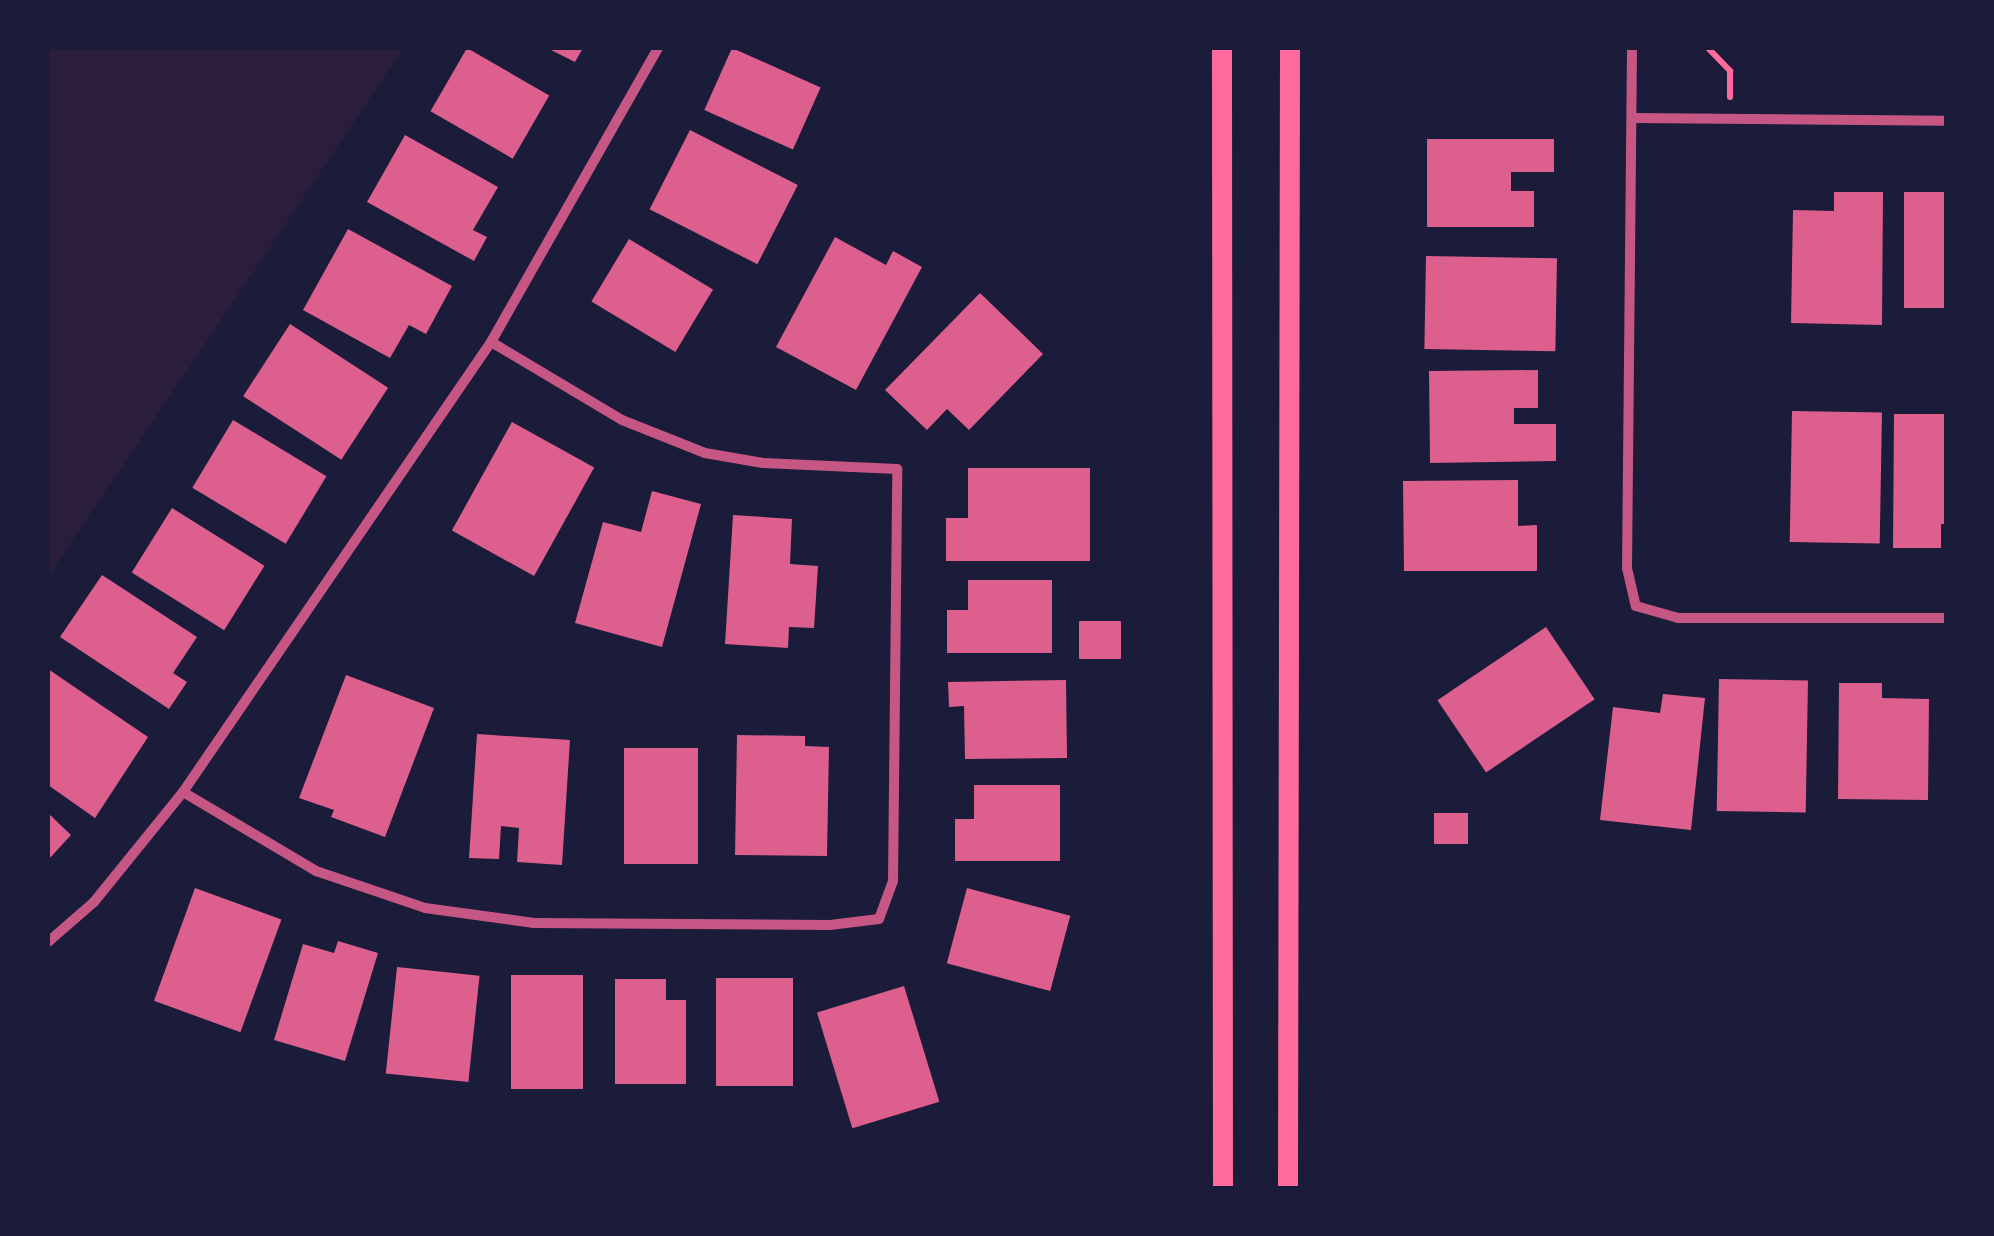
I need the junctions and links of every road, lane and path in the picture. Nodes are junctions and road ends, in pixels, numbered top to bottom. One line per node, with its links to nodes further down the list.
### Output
1 (658, 48): 9 (street)
2 (1222, 48): 13 (main road)
3 (1290, 48): 14 (main road)
4 (1632, 48): 6 (street)
5 (1708, 48): 7 (path)
6 (1632, 118): 7 (street); 10 (street)
7 (1730, 120): 8 (street)
8 (1946, 121)
9 (491, 342): 11 (street); 11 (street)
10 (1946, 618)
11 (182, 792): 12 (street)
12 (48, 942)
13 (1223, 1188)
14 (1288, 1188)

